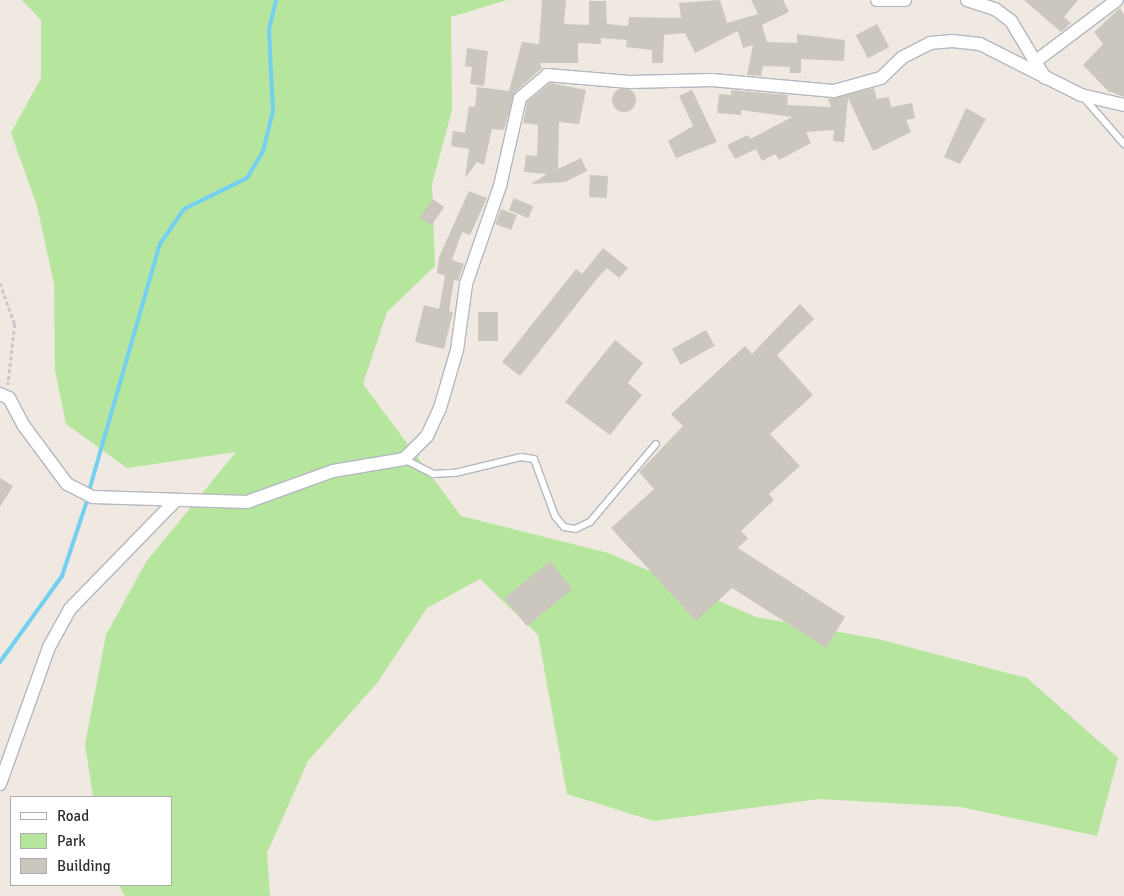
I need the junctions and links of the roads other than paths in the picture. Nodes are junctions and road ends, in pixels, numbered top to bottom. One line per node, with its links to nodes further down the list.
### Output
1 (877, 0): 2 (street)
2 (905, 0)
3 (967, 0): 5 (street)
4 (1117, 0): 5 (street)
5 (1036, 61): 6 (street)
6 (1045, 78): 7 (street); 12 (street)
7 (1081, 95): 8 (street); 9 (lane)
8 (1124, 105)
9 (1124, 144)
10 (5, 396): 13 (street)
11 (656, 444): 12 (lane)
12 (404, 459): 13 (street)
13 (175, 501): 14 (street)
14 (17, 741): 15 (street); 16 (street)
15 (0, 751)
16 (0, 784)

